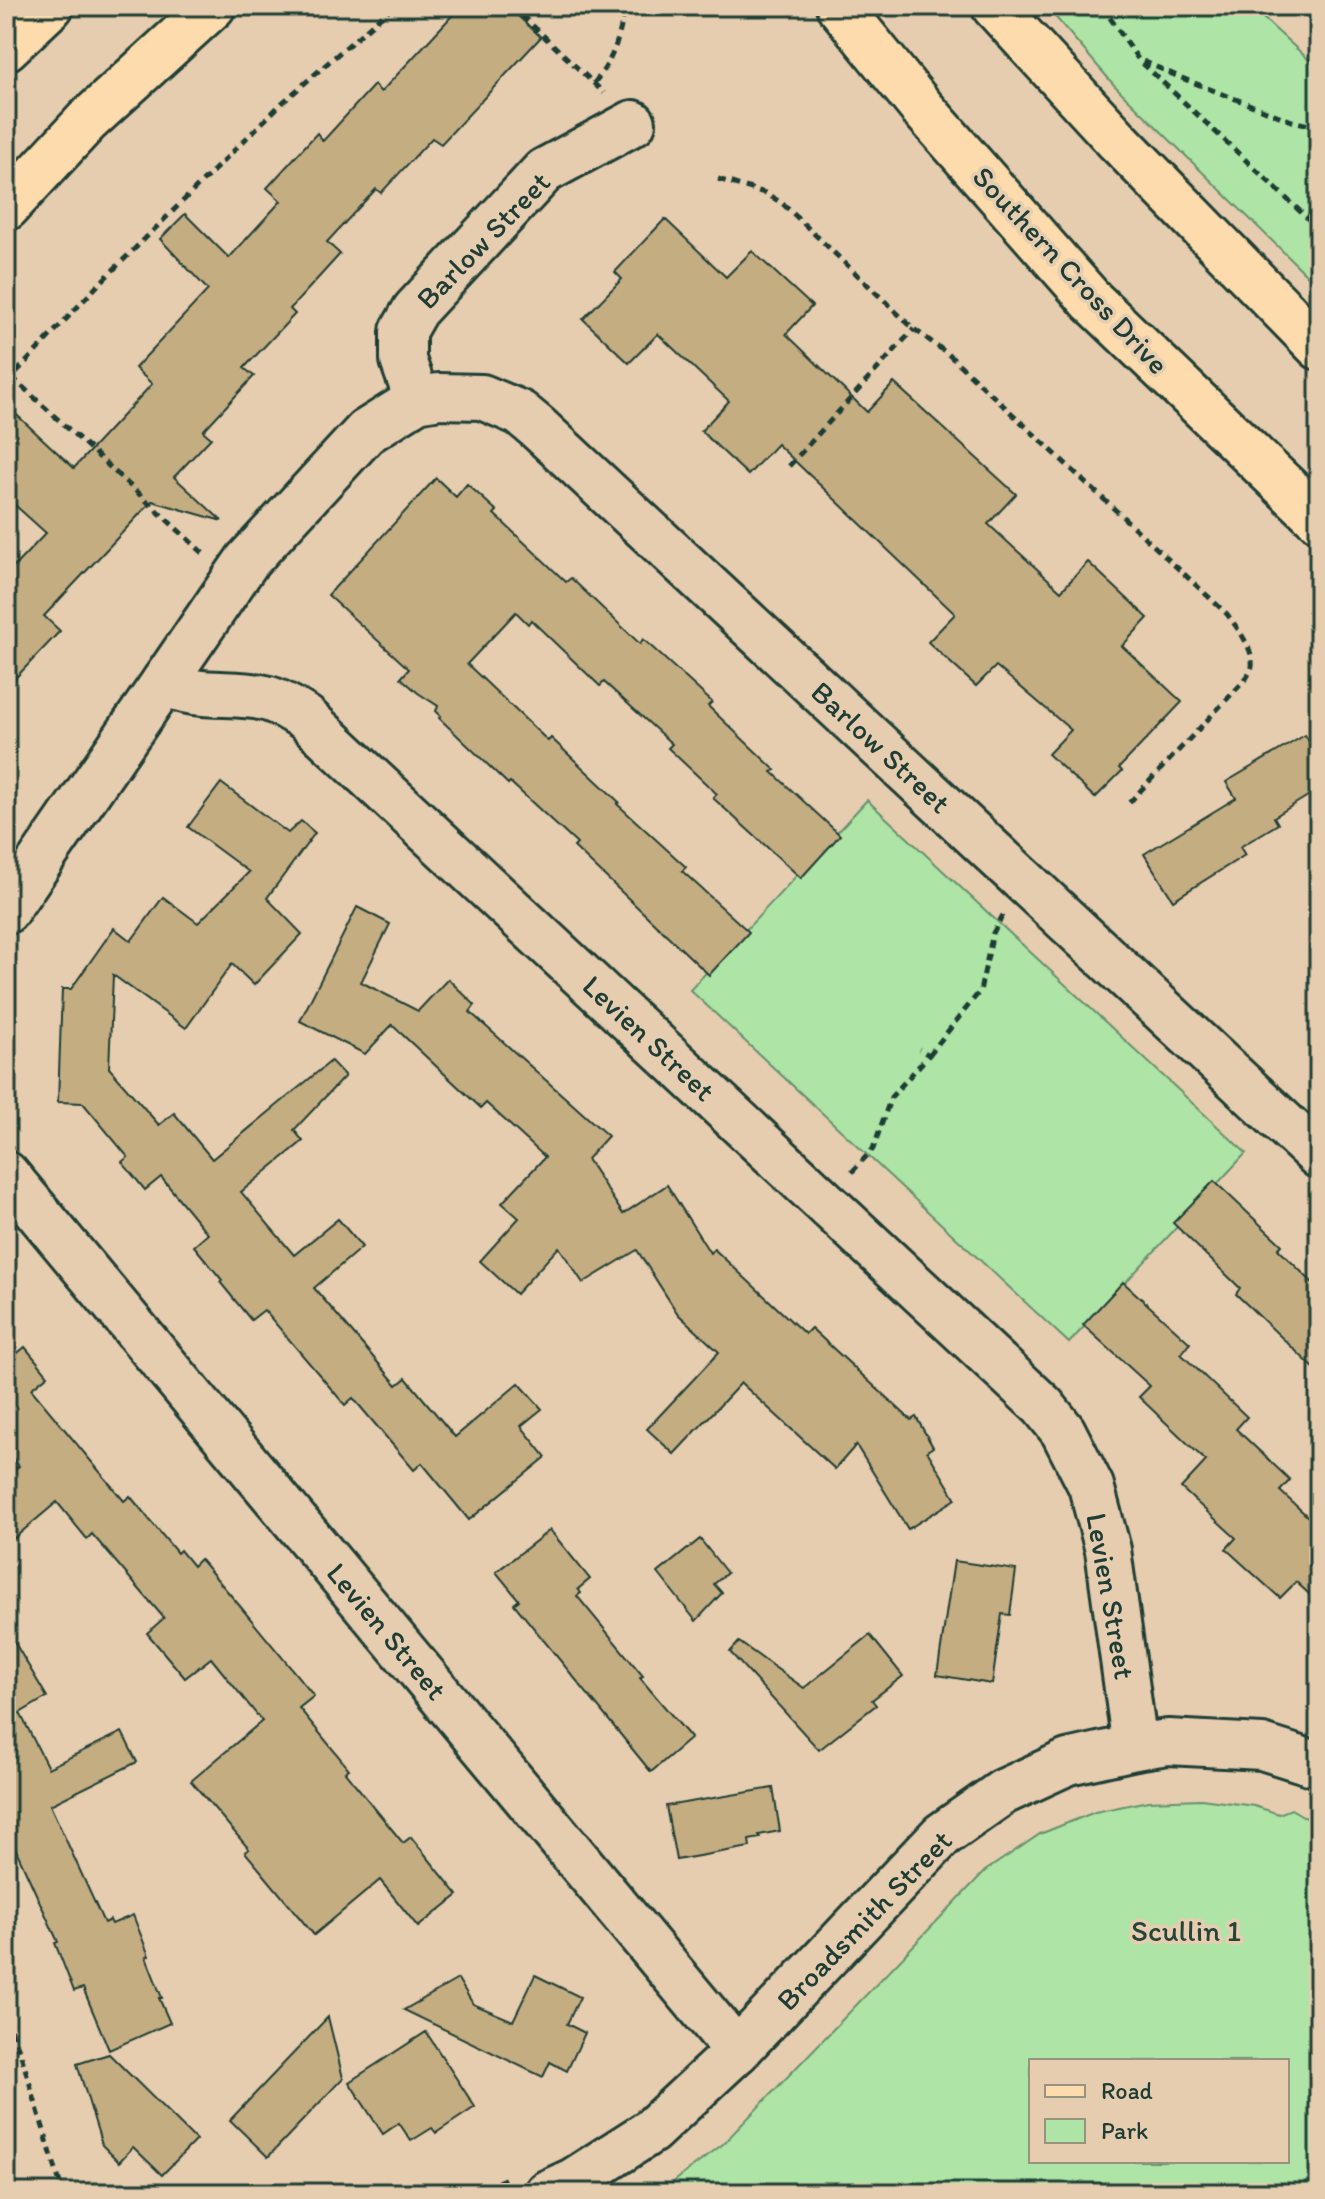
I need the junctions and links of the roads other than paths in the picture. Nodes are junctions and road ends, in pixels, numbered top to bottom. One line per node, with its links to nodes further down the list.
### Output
1 (51, 6): 5 (main road)
2 (213, 6): 7 (main road)
3 (839, 6): 10 (main road, Southern Cross Drive)
4 (998, 10): 8 (main road)
5 (6, 48)
6 (633, 123): 9 (street, Barlow Street)
7 (6, 208)
8 (1319, 347)
9 (417, 400): 11 (street, Barlow Street); 13 (street, Barlow Street)
10 (1319, 519)
11 (164, 682): 12 (street); 15 (street, Levien Street)
12 (6, 911)
13 (1319, 1156)
14 (6, 1174): 17 (street, Levien Street)
15 (1135, 1747): 16 (street, Broadsmith Street); 17 (street, Broadsmith Street)
16 (1319, 1765)
17 (737, 2051): 18 (street, Broadsmith Street)
18 (547, 2193)

